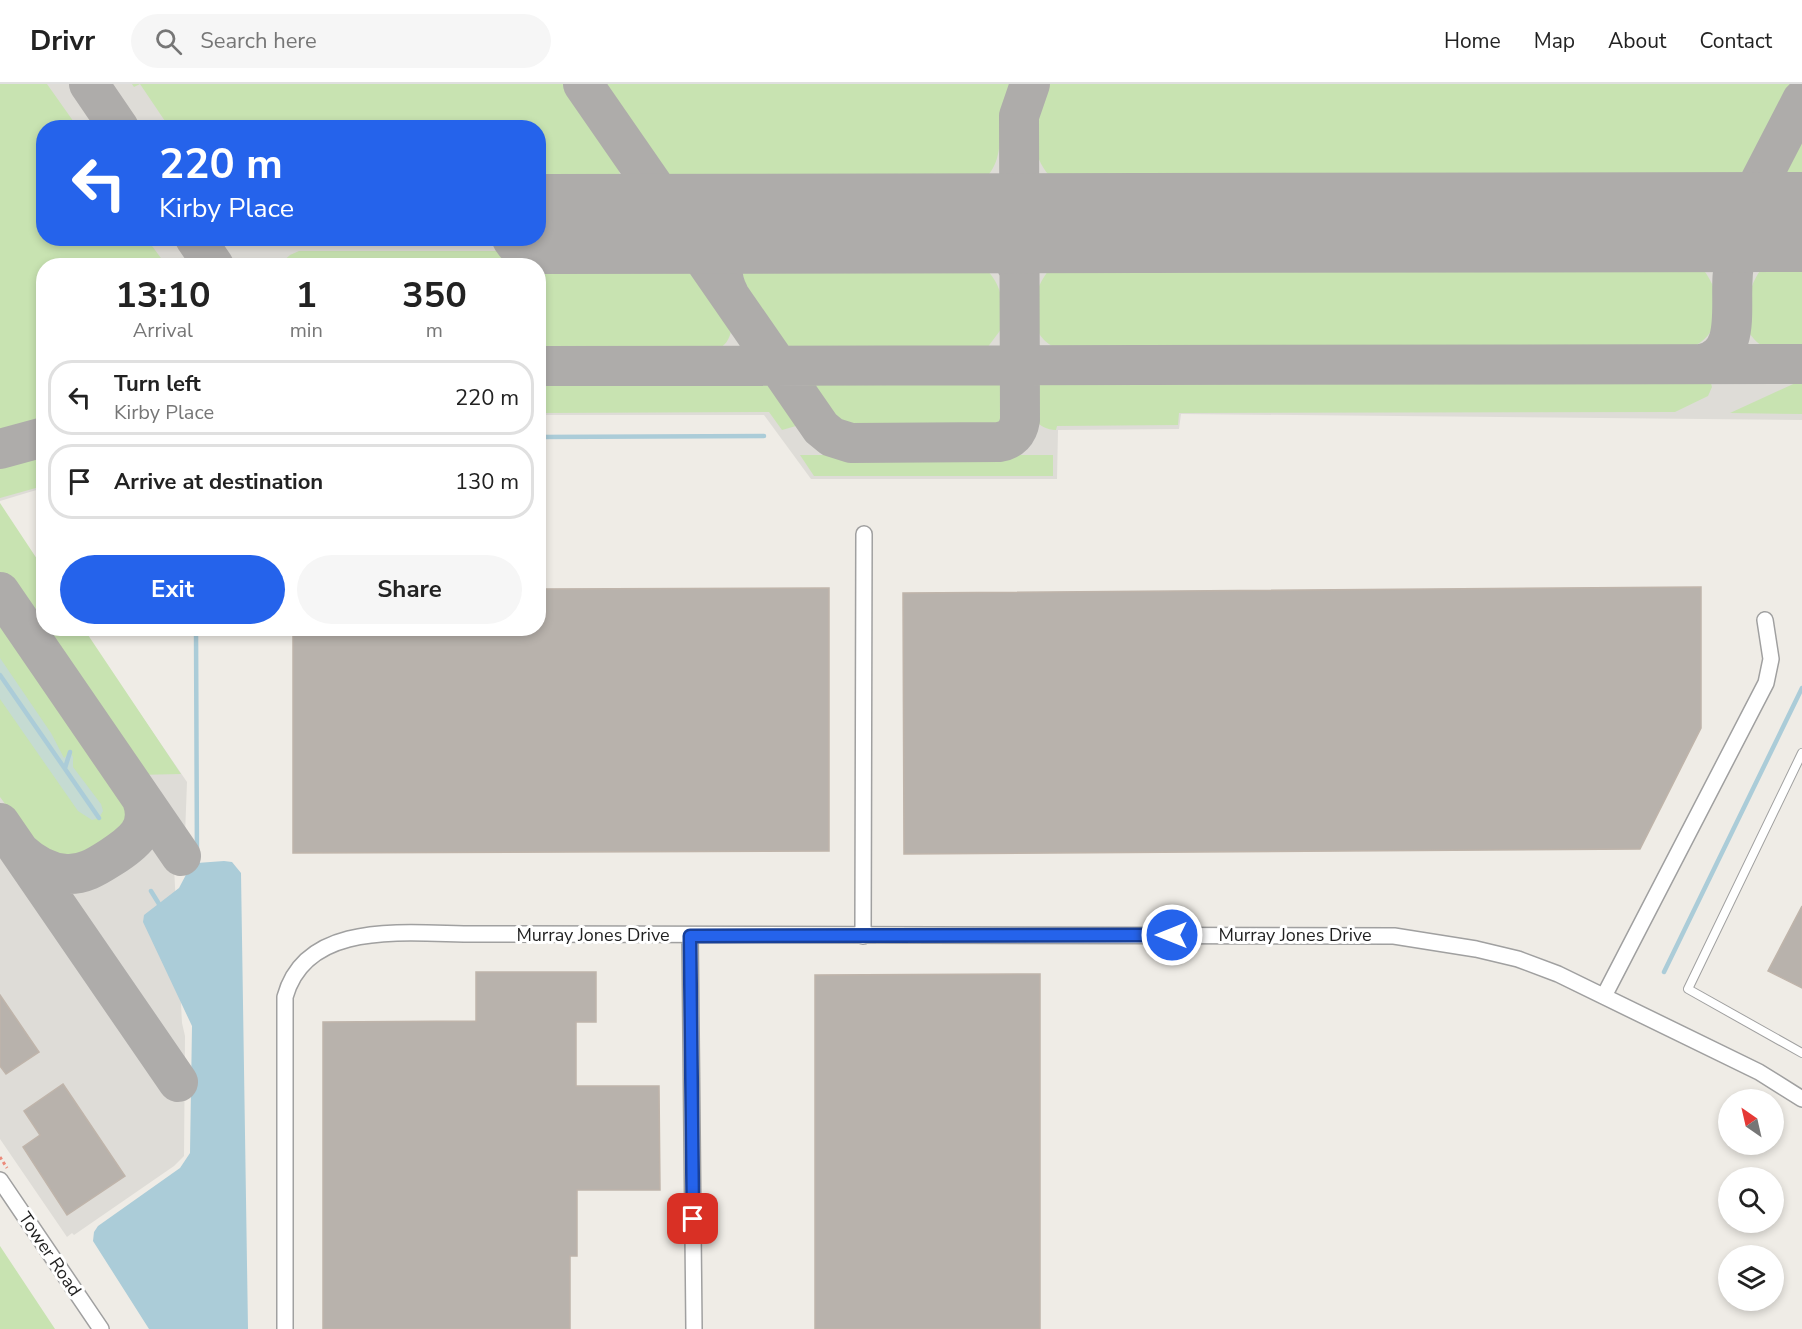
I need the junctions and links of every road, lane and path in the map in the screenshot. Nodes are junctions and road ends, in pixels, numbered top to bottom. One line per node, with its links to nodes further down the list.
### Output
1 (864, 534): 5 (street)
2 (1766, 620): 6 (street)
3 (1802, 753): 7 (lane)
4 (690, 936): 5 (street, Murray Jones Drive); 11 (street, Murray Jones Drive); 12 (street)
5 (863, 936): 6 (street, Murray Jones Drive)
6 (1604, 996): 8 (street, Murray Jones Drive)
7 (1802, 1053)
8 (1802, 1099)
9 (0, 1180): 10 (street, Tower Road)
10 (101, 1329)
11 (285, 1329)
12 (694, 1329)

